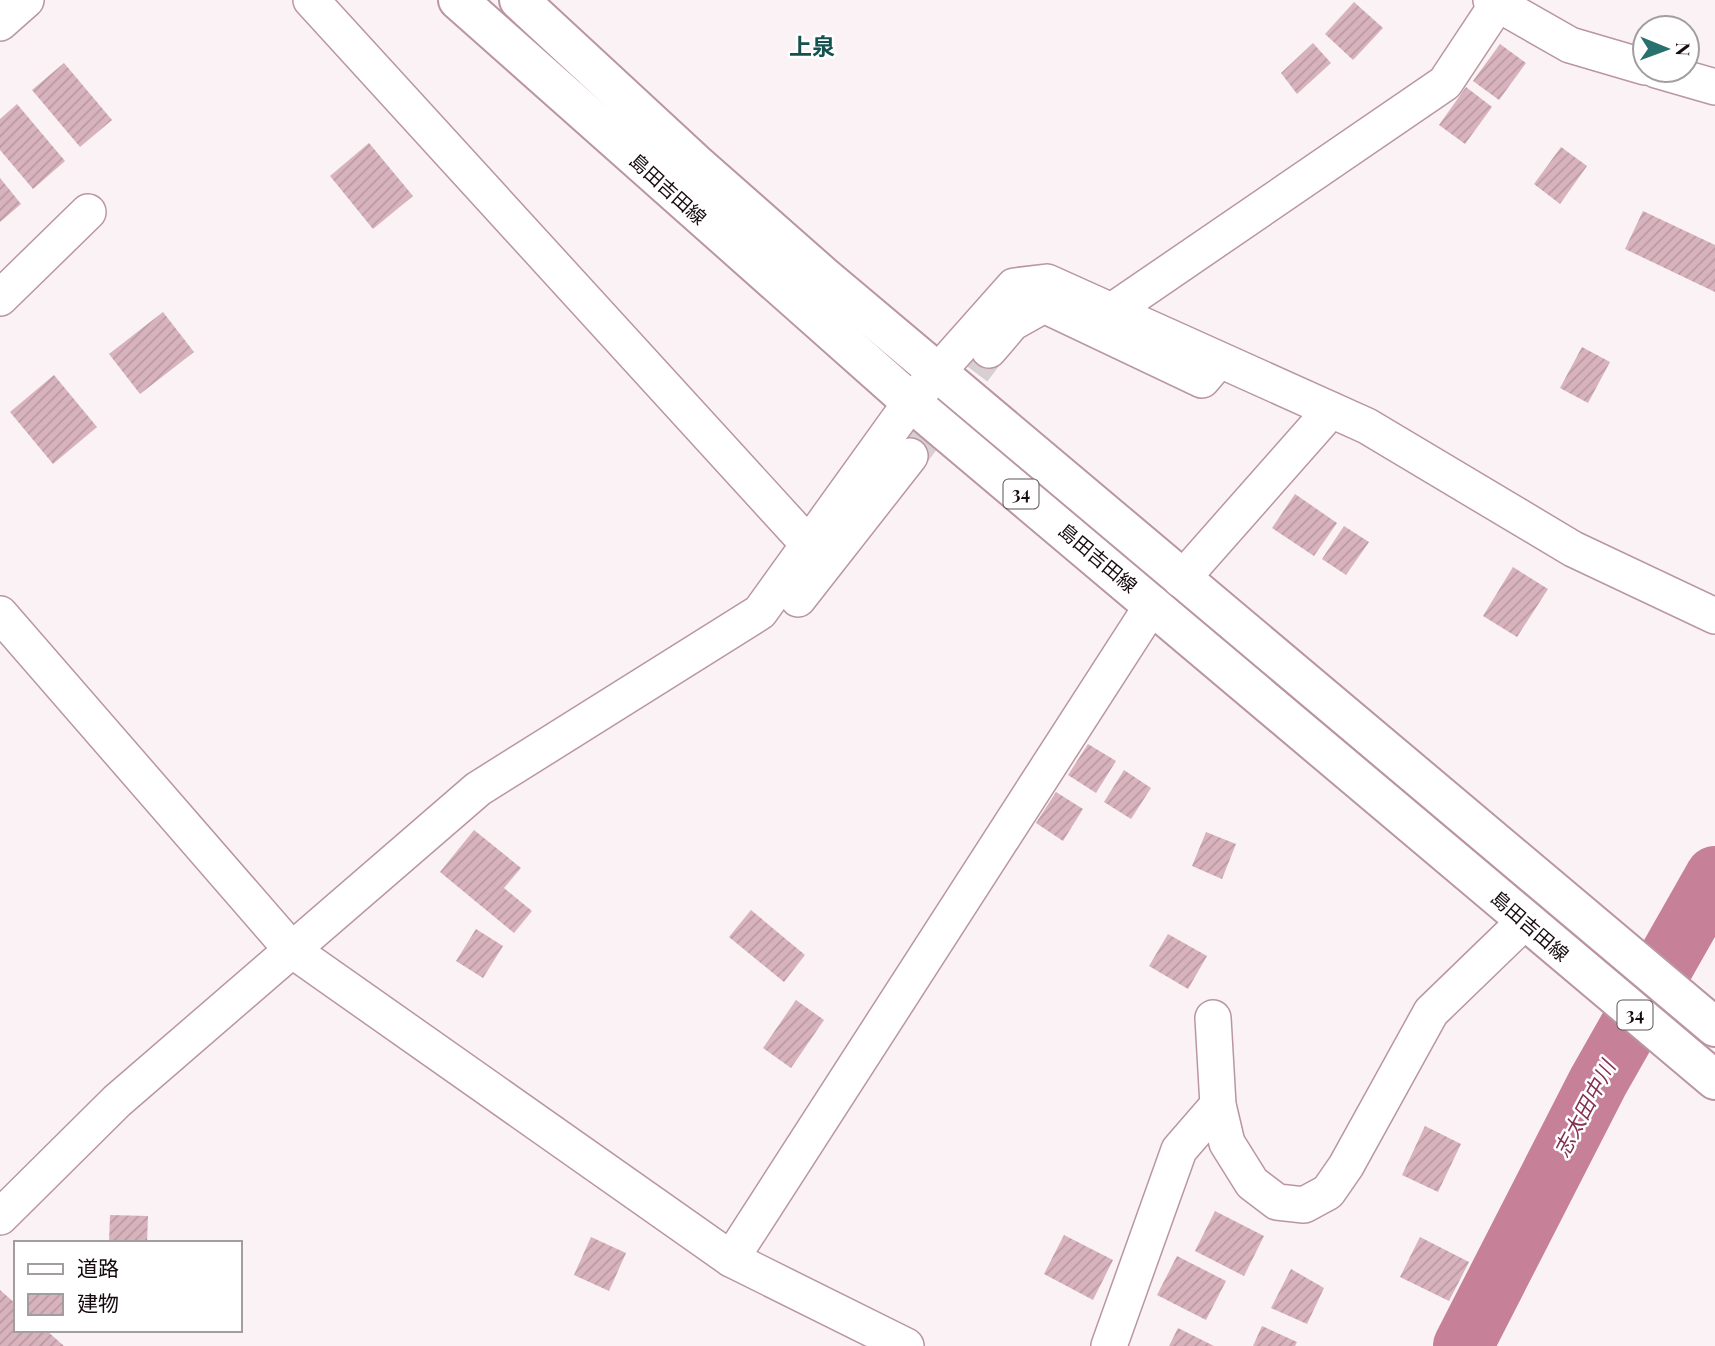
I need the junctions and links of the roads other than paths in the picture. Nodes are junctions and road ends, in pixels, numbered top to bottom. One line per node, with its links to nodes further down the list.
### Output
1 (26, 0): 6 (street)
2 (310, 0): 17 (street)
3 (458, 0): 14 (main road, 島田吉田線 / 34)
4 (519, 0): 13 (main road, 島田吉田線 / 34)
5 (1496, 2): 7 (street); 10 (street)
6 (0, 23)
7 (1631, 63)
8 (88, 212): 9 (street)
9 (0, 298)
10 (1112, 311): 12 (street); 13 (street)
11 (989, 350): 12 (street)
12 (1219, 360): 15 (street)
13 (936, 372): 14 (street); 18 (main road, 島田吉田線 / 34)
14 (911, 402): 17 (street); 18 (main road, 島田吉田線 / 34)
15 (1331, 410): 18 (street); 21 (street)
16 (910, 456): 19 (street)
17 (809, 545): 19 (street)
18 (1167, 592): 22 (main road, 島田吉田線 / 34); 25 (main road, 島田吉田線 / 34); 29 (street)
19 (768, 602): 23 (street)
20 (0, 614): 23 (street)
21 (1715, 616)
22 (1525, 921): 26 (main road, 島田吉田線 / 34); 27 (street)
23 (292, 950): 28 (street); 29 (street)
24 (1213, 1018): 27 (street)
25 (1706, 1020)
26 (1715, 1080)
27 (1218, 1105): 31 (street)
28 (0, 1217)
29 (732, 1259): 30 (street)
30 (906, 1346)
31 (1109, 1346)

